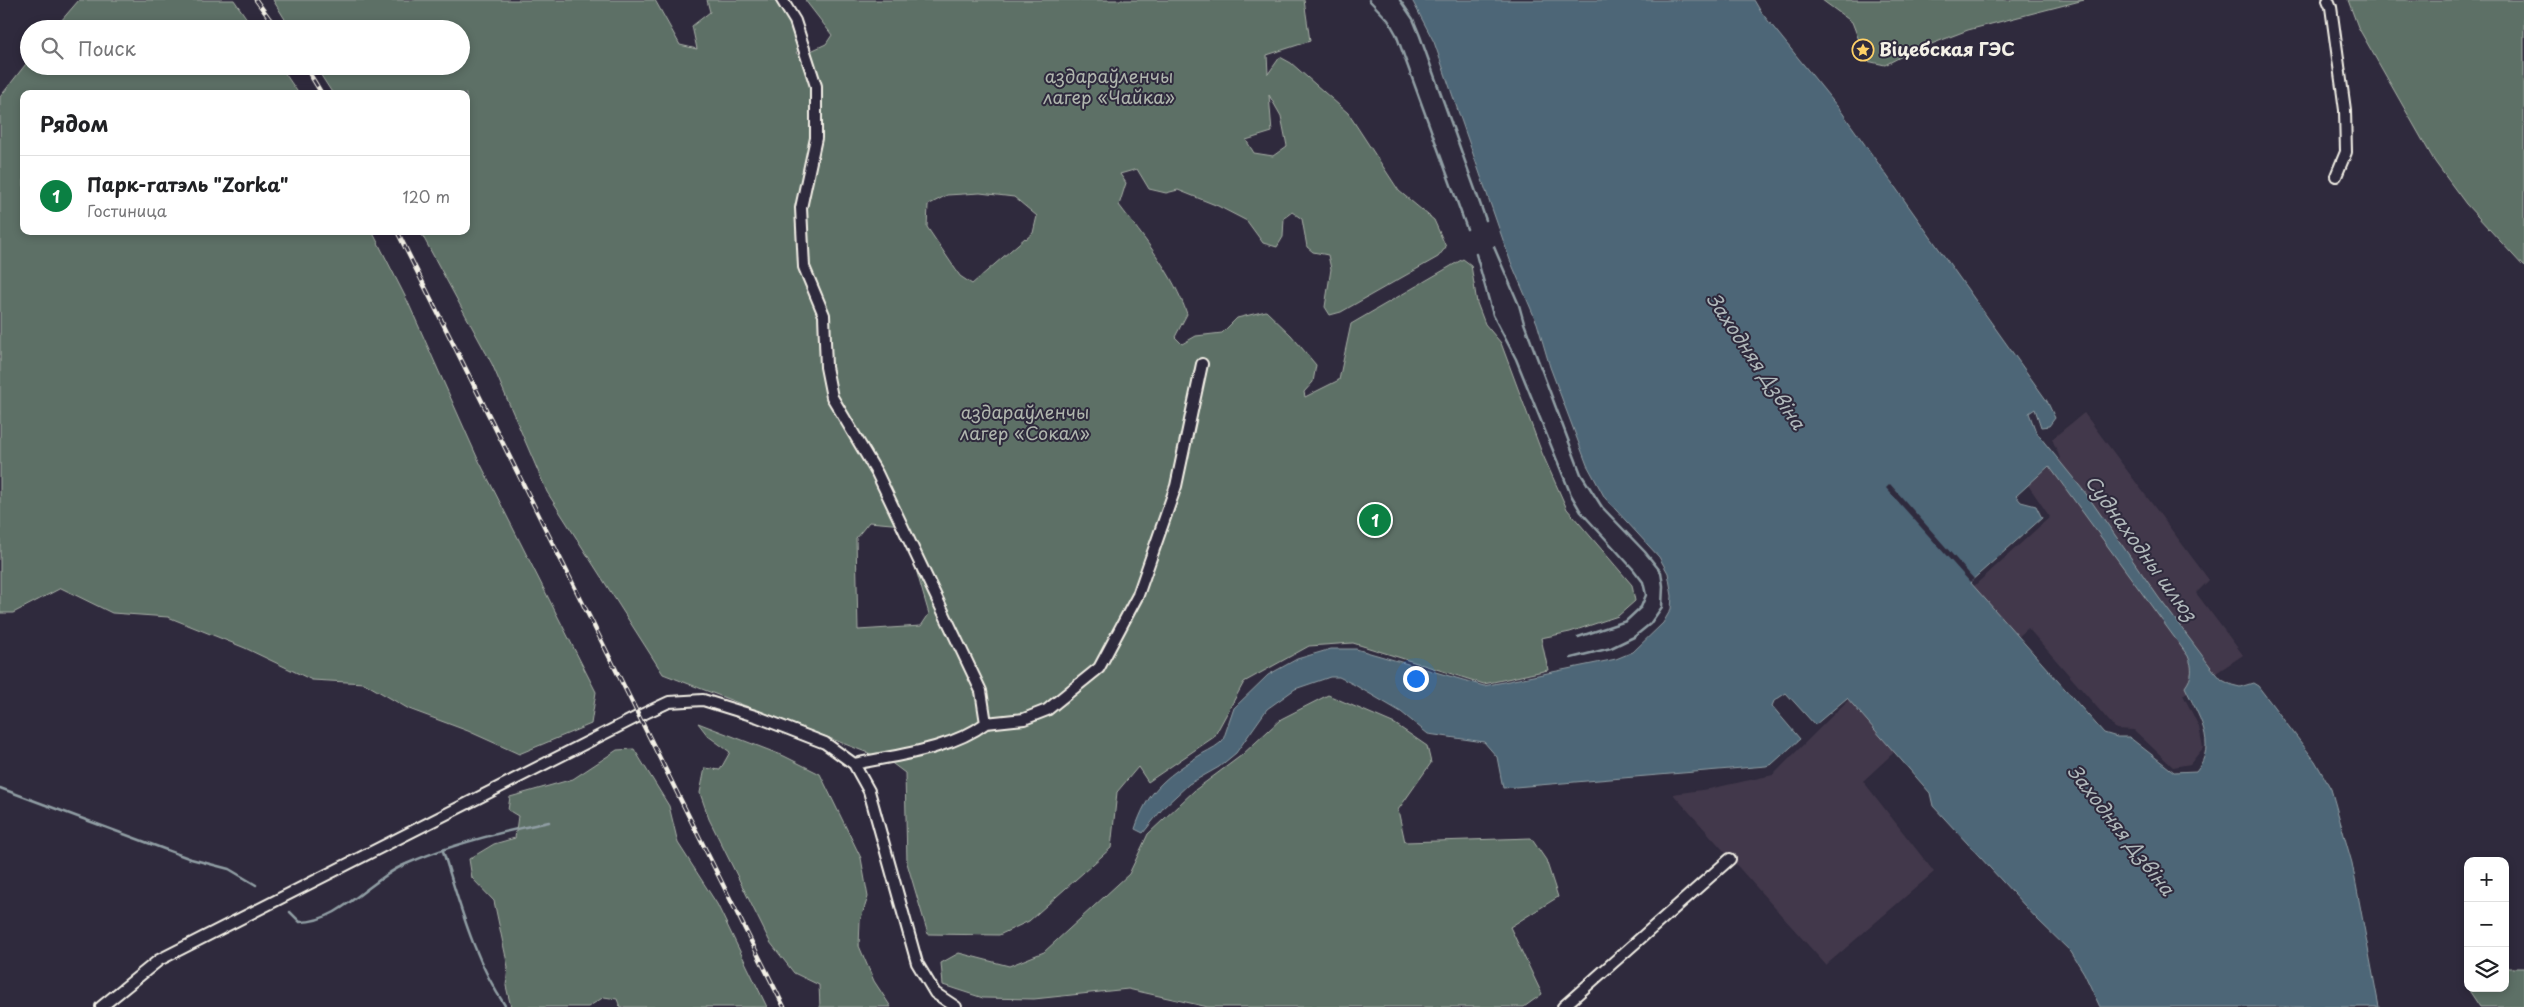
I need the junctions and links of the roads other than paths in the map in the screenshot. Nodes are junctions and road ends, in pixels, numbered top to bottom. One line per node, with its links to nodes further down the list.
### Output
1 (782, 0): 5 (street)
2 (2328, 0): 3 (street)
3 (2336, 176)
4 (1202, 364): 5 (street)
5 (986, 723): 6 (street)
6 (854, 764): 8 (street); 9 (street)
7 (1730, 858): 10 (street)
8 (101, 1007)
9 (956, 1007)
10 (1563, 1007)

